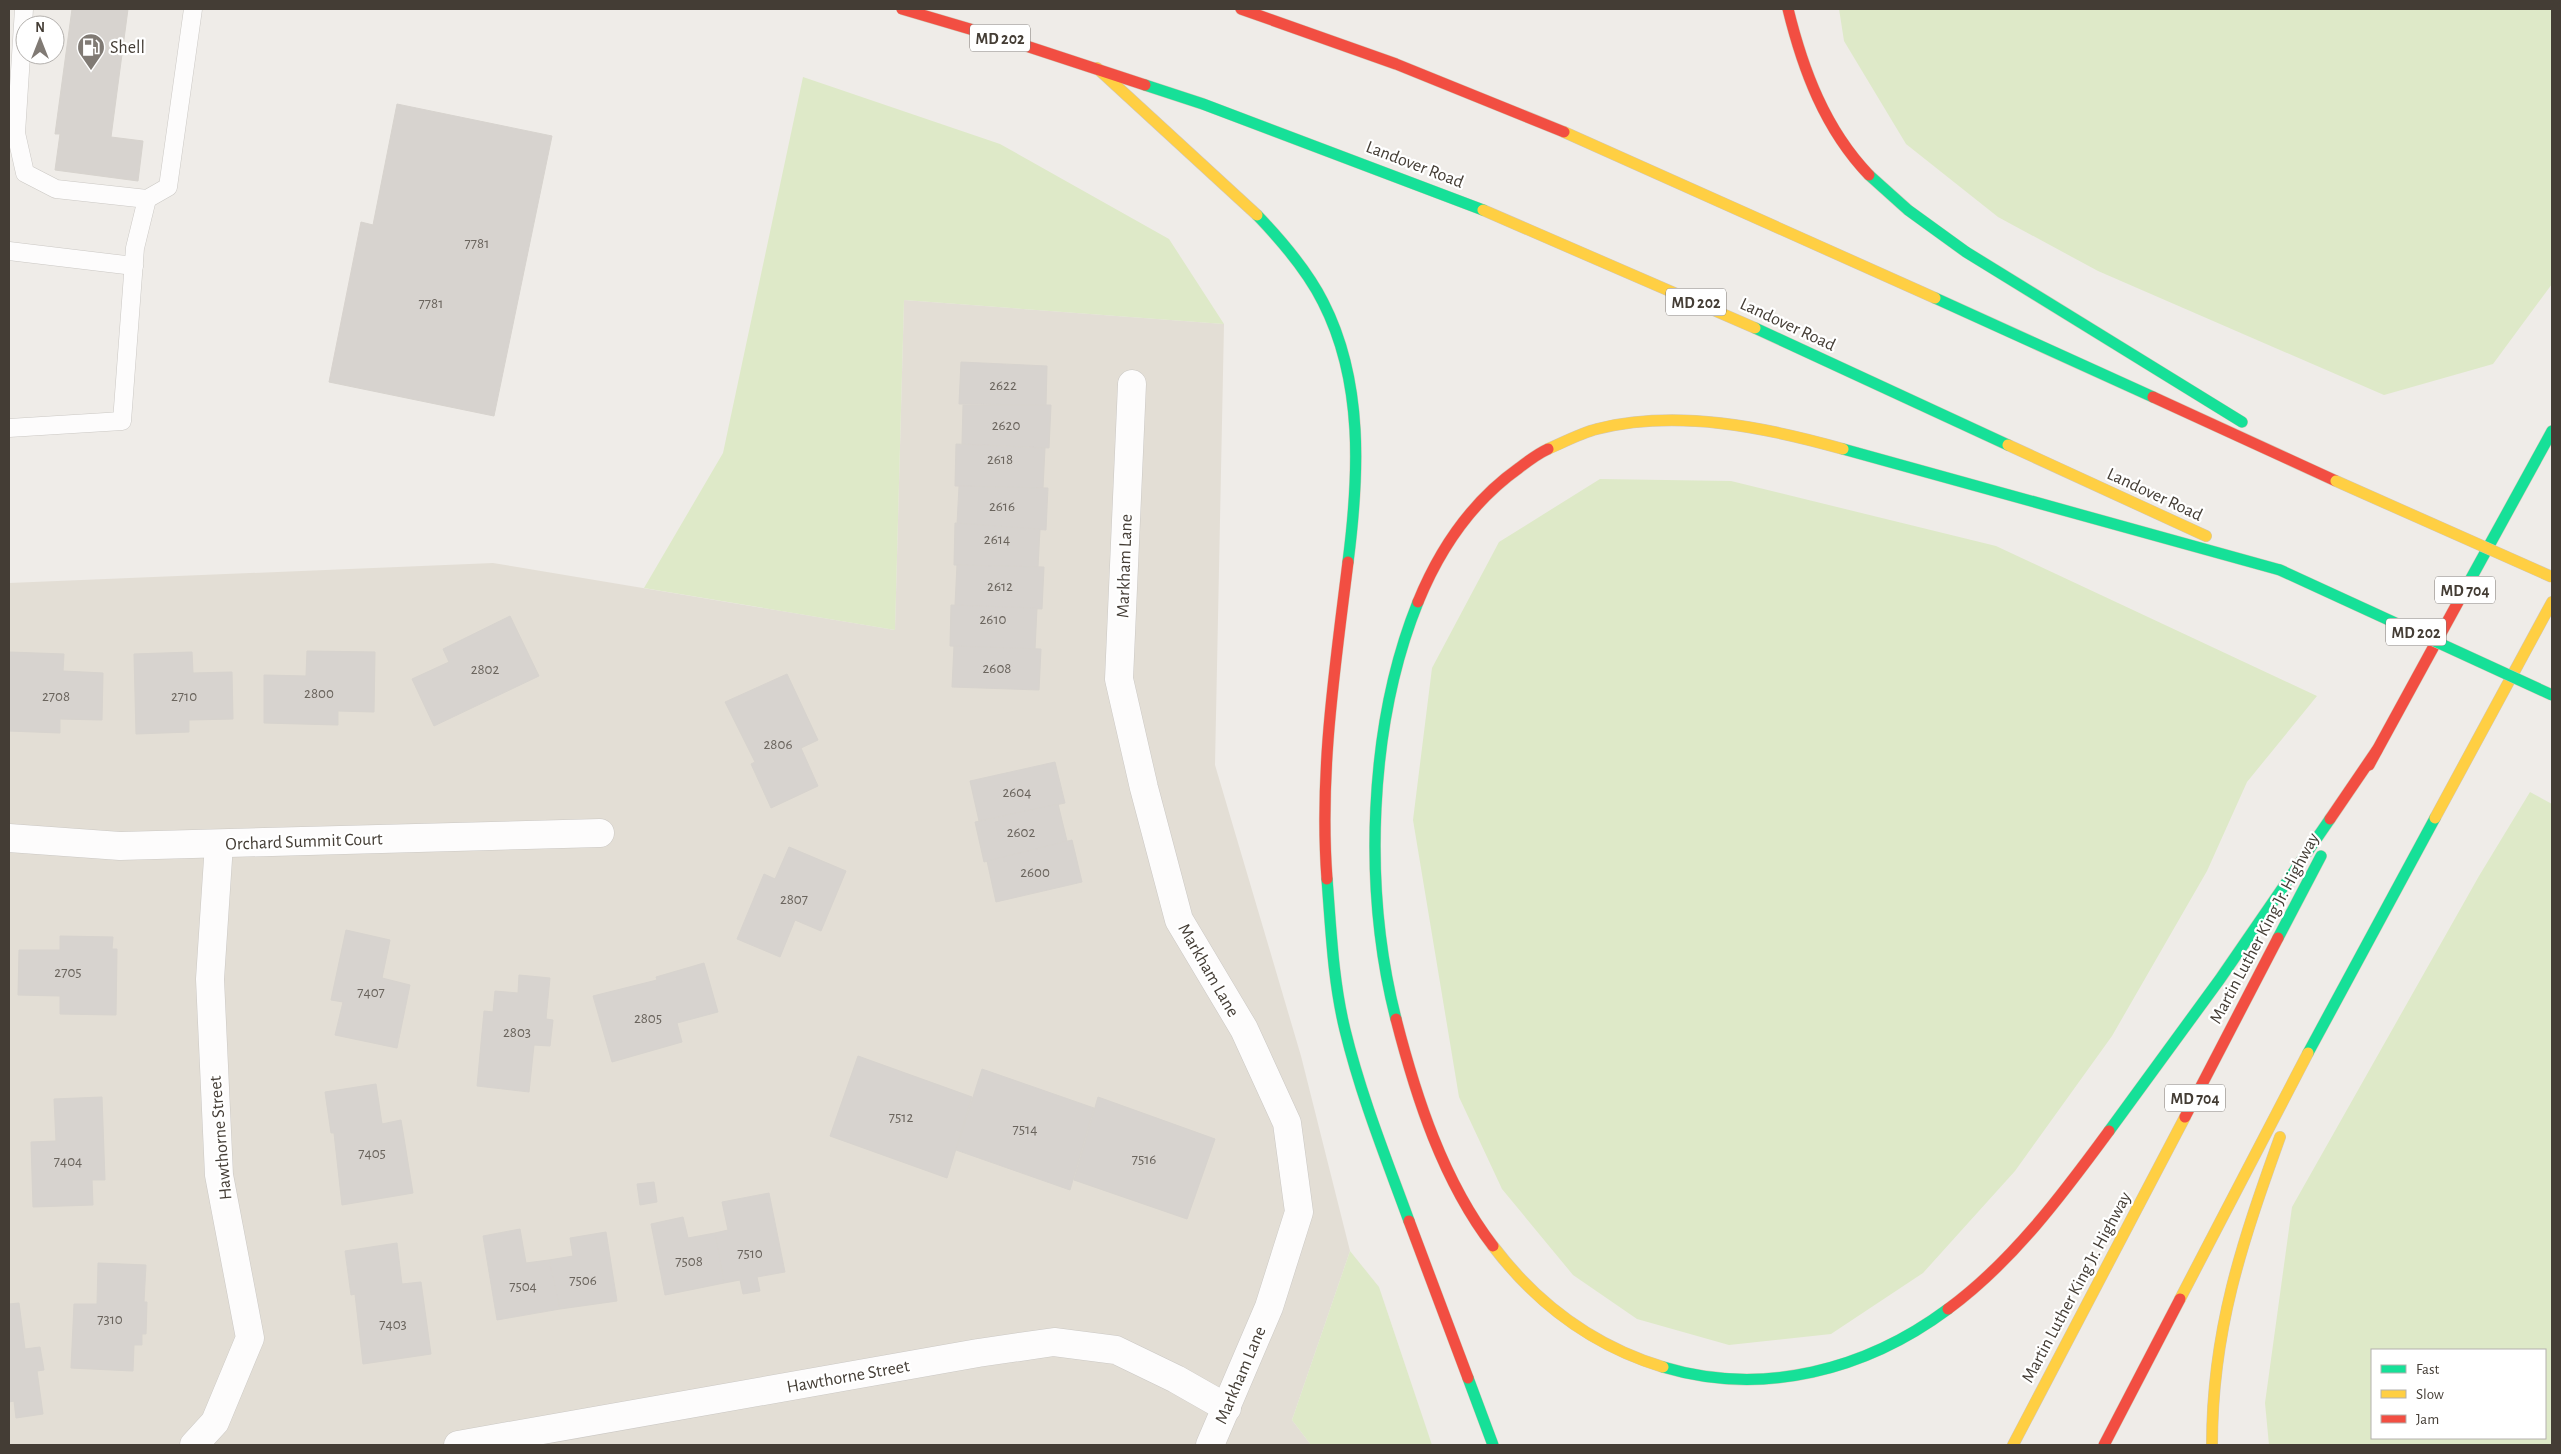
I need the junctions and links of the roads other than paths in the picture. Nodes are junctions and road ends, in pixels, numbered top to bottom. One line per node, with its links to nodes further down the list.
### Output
1 (24, 9): 7 (lane)
2 (192, 9): 7 (lane)
3 (902, 9): 6 (main road, Landover Road / MD 202)
4 (1241, 9): 13 (main road)
5 (1788, 9): 13 (main road)
6 (1097, 68): 14 (main road, Landover Road / MD 202); 27 (main road)
7 (147, 199): 9 (lane)
8 (9, 250): 9 (lane)
9 (134, 266): 11 (lane)
10 (1132, 384): 23 (street, Markham Lane)
11 (9, 428)
12 (2552, 431): 18 (main road, Martin Luther King Jr. Highway / MD 704)
13 (2336, 481): 15 (main road, bridge)
14 (2280, 570): 17 (main road, Landover Road / MD 202, bridge); 18 (main road)
15 (2552, 577)
16 (2552, 602): 22 (main road)
17 (2552, 695)
18 (2377, 750): 28 (main road, Martin Luther King Jr. Highway / MD 704)
19 (600, 833): 21 (street, Orchard Summit Court)
20 (9, 838): 21 (street, Orchard Summit Court)
21 (219, 844): 24 (street, Hawthorne Street)
22 (2311, 1048): 29 (main road); 30 (main road)
23 (1227, 1408): 25 (street, Hawthorne Street); 26 (street, Markham Lane)
24 (194, 1445)
25 (458, 1445)
26 (1210, 1445)
27 (1493, 1445)
28 (2013, 1445)
29 (2104, 1445)
30 (2212, 1445)

